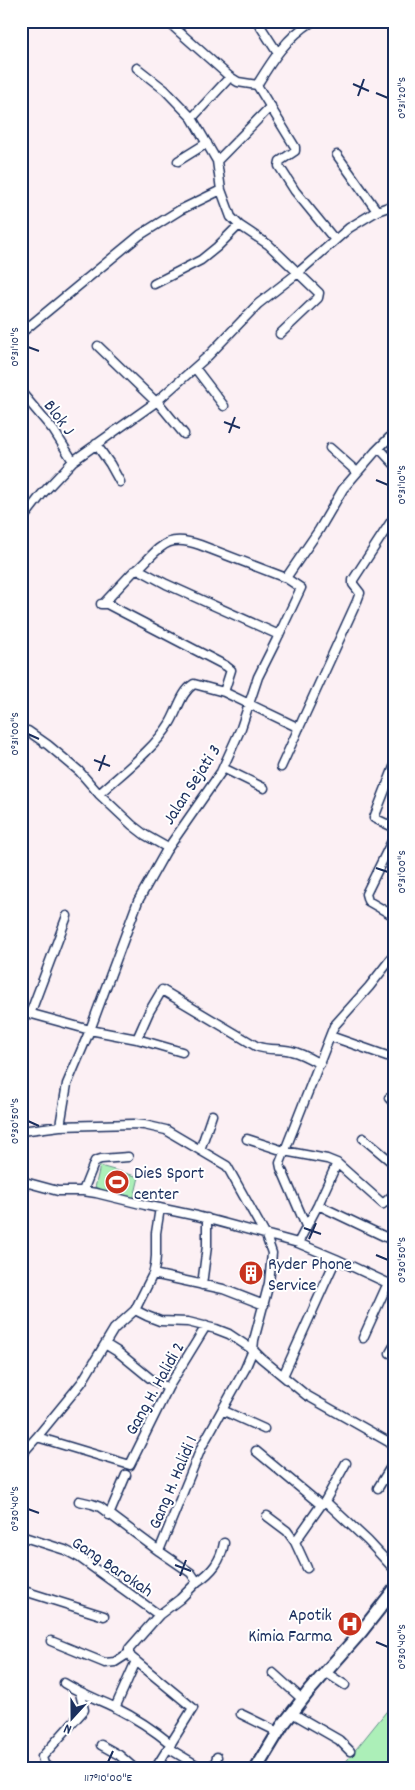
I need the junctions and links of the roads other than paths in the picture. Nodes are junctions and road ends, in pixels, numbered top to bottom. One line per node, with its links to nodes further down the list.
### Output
1 (167, 21): 8 (street)
2 (257, 21): 6 (street)
3 (296, 21): 5 (street)
4 (313, 21): 5 (street)
5 (301, 29): 6 (street)
6 (277, 52): 9 (street)
7 (137, 68): 11 (street)
8 (230, 76): 9 (street); 11 (street)
9 (257, 85): 10 (street)
10 (271, 106): 15 (street); 20 (street)
11 (192, 118): 12 (street)
12 (206, 143): 14 (street); 15 (street)
13 (337, 155): 18 (street)
14 (178, 161)
15 (217, 161): 16 (street)
16 (221, 190): 19 (street); 23 (street)
17 (394, 204): 18 (street)
18 (377, 211): 20 (street)
19 (239, 225): 21 (street); 22 (street)
20 (335, 240): 21 (street)
21 (299, 272): 24 (street); 26 (street)
22 (154, 284)
23 (21, 333)
24 (280, 334)
25 (98, 346): 28 (street)
26 (195, 368): 28 (street); 29 (street)
27 (22, 396): 35 (street, Blok J)
28 (156, 401): 31 (street); 32 (street)
29 (224, 406)
30 (394, 433): 34 (street)
31 (184, 434)
32 (96, 444): 35 (street); 38 (street)
33 (330, 448): 37 (street)
34 (378, 448): 36 (street); 37 (street)
35 (73, 461): 40 (street)
36 (394, 464)
37 (357, 472): 42 (street)
38 (120, 482)
39 (394, 516): 46 (street)
40 (21, 521)
41 (138, 569): 42 (street); 43 (street); 44 (street)
42 (286, 578): 43 (street, Jalan Sejati 3)
43 (279, 635): 45 (street, Jalan Sejati 3)
44 (224, 692): 45 (street); 52 (street)
45 (250, 706): 46 (street); 50 (street, Jalan Sejati 3)
46 (299, 728): 48 (street)
47 (21, 731): 52 (street)
48 (281, 767)
49 (394, 767): 53 (street)
50 (223, 768): 51 (street); 54 (street, Jalan Sejati 3)
51 (264, 788)
52 (99, 794): 54 (street)
53 (394, 835): 56 (street)
54 (168, 848): 60 (street, Jalan Sejati 3)
55 (67, 916): 59 (street)
56 (394, 916)
57 (394, 955): 61 (street)
58 (21, 1011): 59 (street)
59 (30, 1014): 60 (street)
60 (90, 1030): 62 (street); 67 (street, Jalan Sejati 3)
61 (330, 1036): 64 (street); 65 (street)
62 (137, 1039): 63 (street); 65 (street)
63 (182, 1052)
64 (387, 1056)
65 (320, 1064): 72 (street)
66 (212, 1115): 71 (street)
67 (60, 1126): 68 (street, Gang H. Halidi 1); 71 (street, Gang H. Halidi 1)
68 (21, 1131)
69 (362, 1138): 75 (street)
70 (247, 1139): 72 (street)
71 (200, 1150): 83 (street, Gang H. Halidi 1)
72 (284, 1150): 74 (street); 82 (street)
73 (128, 1157): 77 (street)
74 (337, 1163): 78 (street); 79 (street)
75 (394, 1164)
76 (21, 1181): 77 (street)
77 (83, 1191): 80 (street)
78 (394, 1194)
79 (318, 1205): 82 (street); 84 (street)
80 (160, 1208): 81 (street); 87 (street)
81 (207, 1218): 83 (street); 88 (street)
82 (306, 1226): 85 (street)
83 (266, 1236): 85 (street); 90 (street, Gang H. Halidi 1)
84 (394, 1241)
85 (298, 1243): 86 (street)
86 (336, 1258): 89 (street); 96 (street)
87 (153, 1274): 88 (street); 91 (street)
88 (202, 1285): 90 (street)
89 (391, 1285): 93 (street)
90 (264, 1304): 95 (street, Gang H. Halidi 1)
91 (135, 1310): 92 (street); 94 (street)
92 (206, 1326): 95 (street); 97 (street, Gang H. Halidi 2)
93 (363, 1338)
94 (105, 1344): 97 (street); 100 (street)
95 (253, 1350): 96 (street); 98 (street, Gang H. Halidi 1)
96 (283, 1376): 101 (street)
97 (168, 1388): 100 (street, Gang H. Halidi 2)
98 (222, 1410): 99 (street); 115 (street, Gang H. Halidi 1)
99 (264, 1429)
100 (35, 1439): 103 (street)
101 (394, 1446)
102 (256, 1451): 109 (street)
103 (21, 1455)
104 (394, 1462): 107 (street)
105 (346, 1464): 109 (street)
106 (126, 1475): 110 (street)
107 (378, 1488)
108 (79, 1501): 110 (street)
109 (323, 1503): 113 (street); 117 (street)
110 (109, 1515): 115 (street)
111 (266, 1516): 113 (street)
112 (21, 1536): 121 (street, Gang Barokah)
113 (296, 1542): 116 (street)
114 (224, 1543): 118 (street)
115 (159, 1551): 118 (street, Gang H. Halidi 1)
116 (307, 1568)
117 (394, 1569)
118 (197, 1582): 121 (street)
119 (21, 1590): 122 (street)
120 (394, 1590): 127 (main road)
121 (159, 1615): 124 (street)
122 (104, 1616)
123 (51, 1641): 124 (street)
124 (129, 1653): 125 (street)
125 (136, 1661): 132 (street); 137 (street)
126 (273, 1672): 131 (street)
127 (325, 1672): 129 (street); 131 (main road)
128 (64, 1683): 130 (street)
129 (346, 1685)
130 (80, 1693): 132 (street); 140 (street)
131 (302, 1699): 133 (main road)
132 (115, 1708): 137 (street)
133 (292, 1713): 135 (main road); 138 (street)
134 (242, 1714): 135 (street)
135 (278, 1732): 145 (main road)
136 (101, 1745): 141 (street)
137 (170, 1746): 142 (street); 143 (street)
138 (350, 1751)
139 (217, 1757): 144 (street)
140 (50, 1769)
141 (135, 1769)
142 (155, 1769)
143 (204, 1769)
144 (213, 1769)
145 (256, 1769)

